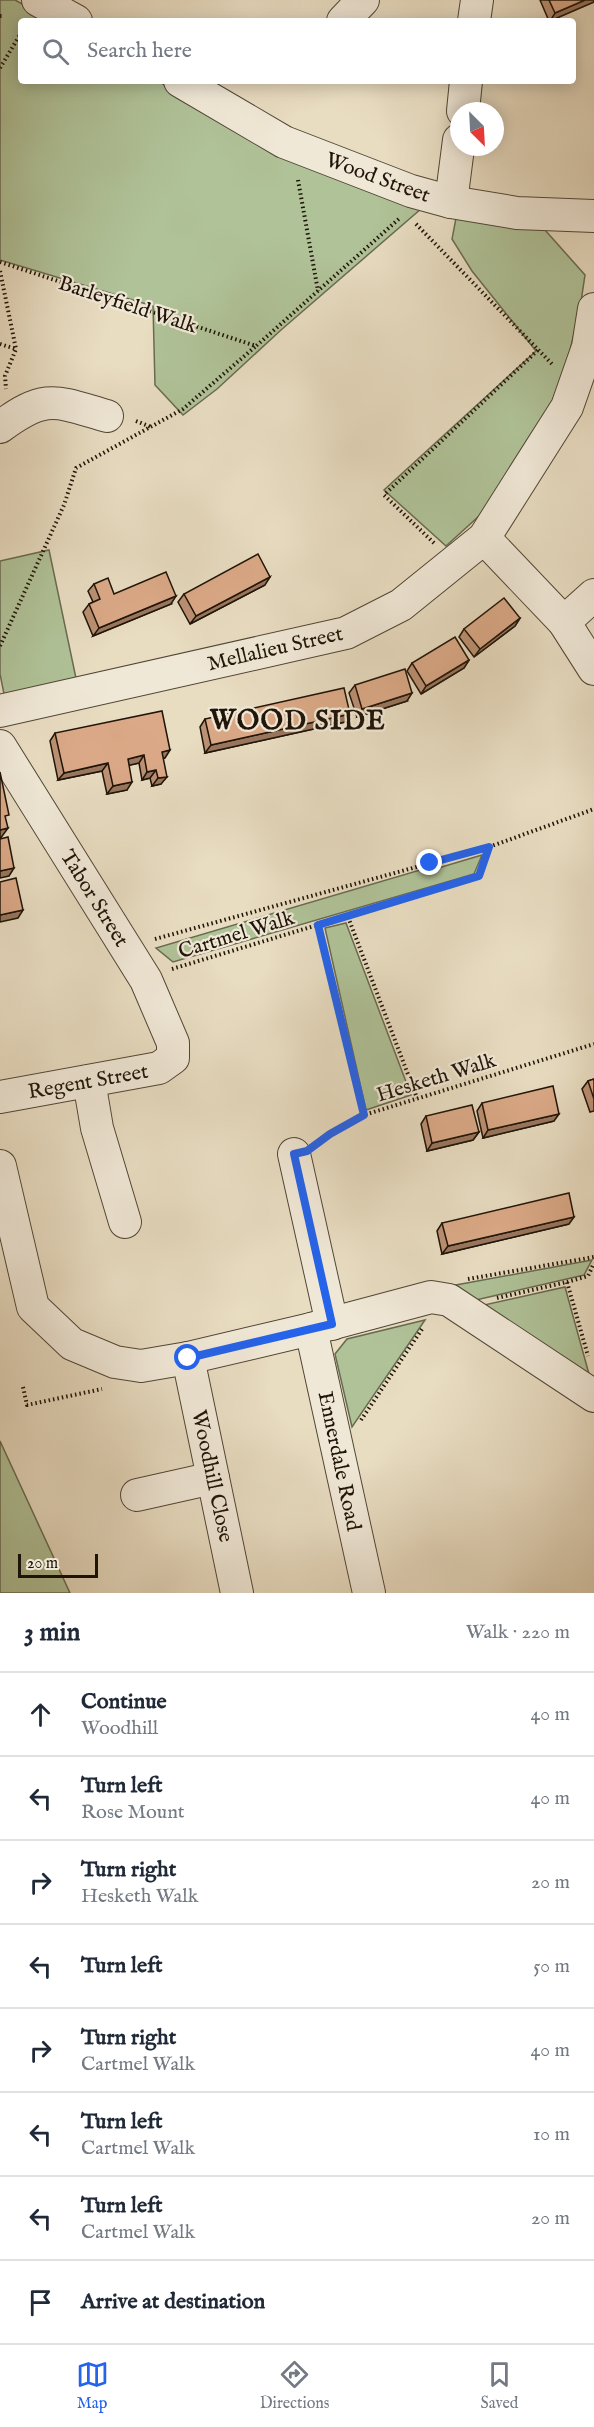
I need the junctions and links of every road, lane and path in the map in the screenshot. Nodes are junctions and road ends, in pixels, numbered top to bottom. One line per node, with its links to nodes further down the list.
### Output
1 (363, 0): 3 (street)
2 (477, 0): 4 (street)
3 (346, 18)
4 (474, 18)
5 (18, 38): 6 (path)
6 (0, 68)
7 (185, 84): 12 (street, Wood Street)
8 (466, 84): 9 (street)
9 (464, 102)
10 (457, 156): 12 (street)
11 (298, 180): 18 (path)
12 (451, 202): 13 (street, Wood Street)
13 (594, 216)
14 (399, 220): 18 (path)
15 (415, 223): 23 (path)
16 (0, 262): 21 (path, Barleyfield Walk)
17 (0, 271): 22 (path)
18 (318, 291): 21 (path)
19 (594, 309): 24 (street, Mellalieu Street)
20 (0, 344): 22 (path)
21 (256, 346): 31 (path)
22 (16, 349): 26 (path)
23 (538, 350): 24 (path); 28 (path)
24 (578, 376): 27 (street, Mellalieu Street)
25 (106, 416): 26 (street)
26 (5, 423)
27 (484, 538): 28 (street, Mellalieu Street); 30 (street)
28 (452, 565): 33 (street, Mellalieu Street)
29 (594, 595): 30 (street)
30 (564, 622): 32 (street)
31 (0, 646)
32 (594, 669)
33 (0, 711)
34 (0, 746): 39 (street, Tabor Street)
35 (594, 809): 36 (path, Cartmel Walk)
36 (489, 847): 37 (path, Cartmel Walk); 39 (path, Cartmel Walk)
37 (348, 916): 38 (path, Cartmel Walk); 45 (path)
38 (318, 925): 40 (path, Cartmel Walk); 46 (path)
39 (126, 947): 40 (street, Tabor Street)
40 (146, 980): 42 (street, Tabor Street)
41 (594, 1044): 45 (path, Hesketh Walk)
42 (173, 1058): 43 (street, Regent Street)
43 (89, 1081): 44 (street, Regent Street); 49 (street)
44 (0, 1097)
45 (417, 1098): 46 (path, Hesketh Walk)
46 (364, 1115): 47 (path, Hesketh Walk)
47 (294, 1154): 55 (street, Ennerdale Road)
48 (1, 1174): 56 (street)
49 (125, 1222)
50 (594, 1257): 53 (path)
51 (594, 1263): 52 (path)
52 (567, 1282): 54 (path); 57 (path)
53 (431, 1297): 54 (street); 55 (street); 60 (path)
54 (467, 1311): 57 (street)
55 (322, 1326): 56 (street); 60 (street, Ennerdale Road)
56 (188, 1358): 61 (street, Woodhill Close)
57 (592, 1381)
58 (23, 1387): 59 (path)
59 (107, 1388)
60 (335, 1439): 64 (street, Ennerdale Road)
61 (213, 1478): 62 (street); 63 (street, Woodhill Close)
62 (137, 1495)
63 (237, 1593)
64 (369, 1593)

